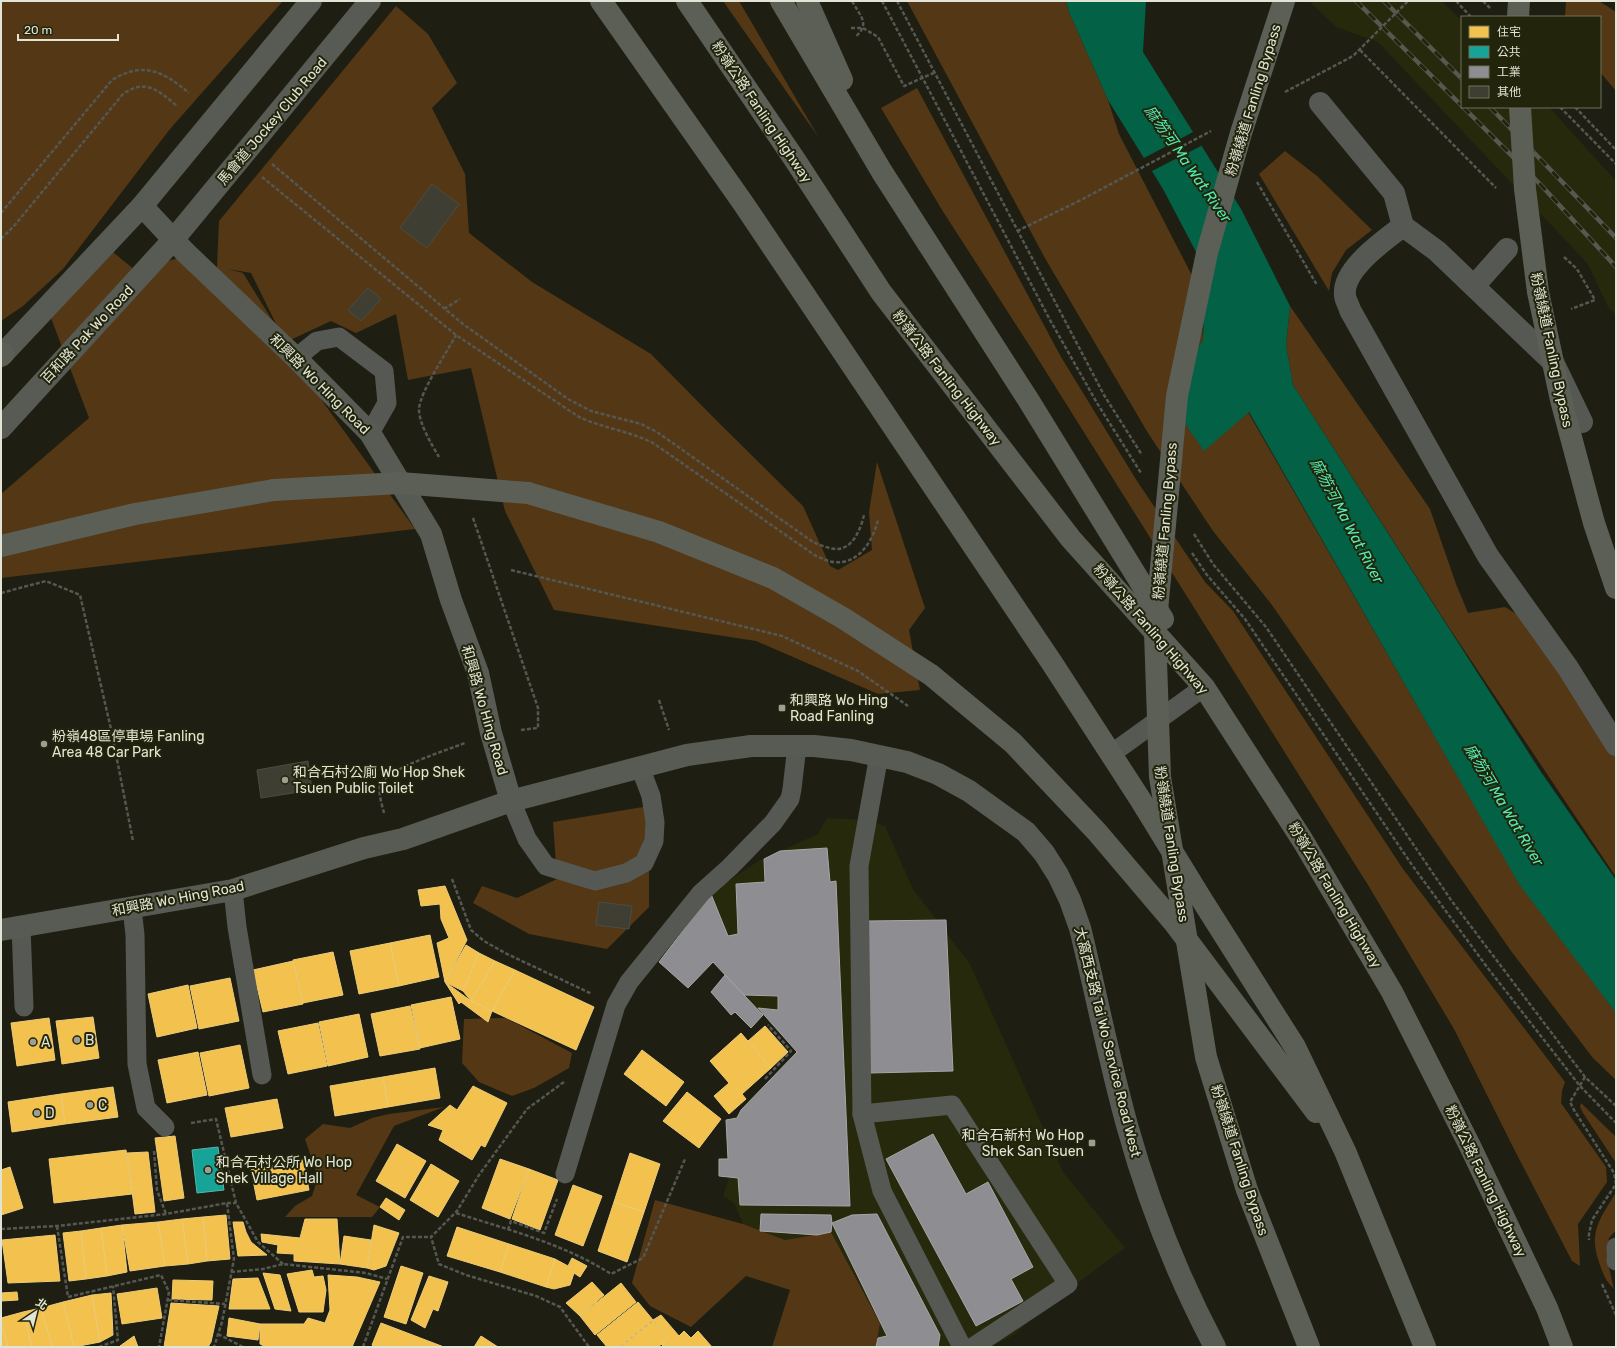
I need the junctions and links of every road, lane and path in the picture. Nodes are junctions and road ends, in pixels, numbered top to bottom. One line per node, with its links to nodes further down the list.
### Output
1 (311, 1): 34 (main road)
2 (370, 1): 39 (main road, 馬會道 Jockey Club Road)
3 (601, 1): 67 (highway)
4 (687, 1): 63 (highway, 粉嶺公路 Fanling Highway)
5 (781, 1): 30 (highway)
6 (807, 1): 30 (highway)
7 (852, 1): 16 (path)
8 (882, 1): 20 (path)
9 (897, 1): 19 (path)
10 (1284, 1): 121 (highway, 粉嶺繞道 Fanling Bypass, bridge)
11 (1456, 1): 13 (path)
12 (1519, 1): 14 (highway)
13 (1470, 16)
14 (1518, 16)
15 (848, 27): 16 (path)
16 (864, 28): 17 (path); 20 (path)
17 (854, 38)
18 (1360, 50): 32 (path)
19 (936, 72): 20 (path); 37 (path)
20 (922, 78): 54 (path)
21 (189, 93): 35 (path)
22 (1320, 103): 36 (street)
23 (177, 106): 38 (path)
24 (1520, 108): 61 (highway, 粉嶺繞道 Fanling Bypass, bridge)
25 (1561, 108): 29 (path)
26 (1576, 108): 27 (path)
27 (1616, 150)
28 (269, 161): 45 (path)
29 (1616, 164)
30 (882, 172): 63 (highway)
31 (258, 174): 46 (path)
32 (1499, 191)
33 (1077, 202): 37 (path)
34 (142, 206): 39 (main road, 和興路 Wo Hing Road); 47 (main road)
35 (1, 213)
36 (1404, 226): 43 (street); 65 (street)
37 (1017, 231): 52 (path)
38 (1, 238)
39 (173, 240): 48 (main road, 和興路 Wo Hing Road); 50 (main road, 百和路 Pak Wo Road)
40 (1507, 248): 43 (street)
41 (1560, 253): 42 (path)
42 (1576, 270)
43 (1474, 286): 49 (street)
44 (460, 299): 45 (path)
45 (444, 309): 55 (path)
46 (456, 335): 53 (path); 56 (path)
47 (2, 355)
48 (296, 358): 51 (main road, 和興路 Wo Hing Road); 51 (lane)
49 (1582, 422)
50 (1, 428)
51 (370, 433): 70 (main road, 和興路 Wo Hing Road)
52 (1146, 461)
53 (442, 464)
54 (1142, 475)
55 (864, 515)
56 (878, 520)
57 (1192, 532): 82 (path)
58 (1, 546): 89 (highway, bridge)
59 (1191, 550): 84 (path)
60 (511, 570): 64 (path)
61 (1616, 588)
62 (1, 593): 72 (path)
63 (1204, 687): 67 (lane); 123 (highway, 粉嶺公路 Fanling Highway)
64 (908, 706)
65 (1616, 745)
66 (797, 746): 68 (main road, 和興路 Wo Hing Road); 69 (main road, 和興路 Wo Hing Road); 77 (lane)
67 (1111, 754): 89 (highway)
68 (879, 755): 71 (main road, 和興路 Wo Hing Road); 86 (lane)
69 (640, 767): 70 (main road, 和興路 Wo Hing Road); 70 (lane)
70 (511, 801): 74 (main road, 和興路 Wo Hing Road)
71 (1026, 832): 120 (main road, 大窩西支路 Tai Wo Service Road West)
72 (133, 841)
73 (452, 879): 77 (path)
74 (234, 890): 75 (main road, 和興路 Wo Hing Road); 81 (lane)
75 (132, 908): 76 (main road, 和興路 Wo Hing Road); 88 (lane)
76 (11, 928): 78 (lane)
77 (616, 1005): 80 (lane)
78 (24, 1007)
79 (768, 1024): 83 (path)
80 (598, 1066): 91 (lane); 94 (path)
81 (262, 1076)
82 (1585, 1077): 84 (path); 85 (path)
83 (765, 1079)
84 (1580, 1086): 87 (path); 100 (path)
85 (1616, 1106)
86 (862, 1114): 118 (lane); 119 (lane)
87 (1616, 1123)
88 (165, 1127): 93 (path); 95 (path)
89 (1345, 1151): 122 (highway)
90 (685, 1159): 98 (path)
91 (566, 1174): 98 (path)
92 (227, 1203): 93 (path); 95 (path); 104 (path)
93 (236, 1203): 103 (path)
94 (456, 1213): 98 (path); 99 (path)
95 (166, 1214): 96 (path)
96 (58, 1226): 97 (path); 107 (path)
97 (1, 1229)
98 (508, 1230)
99 (431, 1237): 105 (path); 117 (path)
100 (1589, 1241)
101 (1616, 1246): 102 (lane)
102 (1616, 1261)
103 (283, 1264): 104 (path); 105 (path)
104 (231, 1272): 109 (path)
105 (387, 1279): 116 (path)
106 (1601, 1282): 110 (path)
107 (113, 1286): 108 (path); 112 (path)
108 (168, 1300): 109 (path); 113 (path)
109 (225, 1304): 111 (path)
110 (1616, 1315)
111 (218, 1334): 114 (path); 115 (path)
112 (99, 1347)
113 (159, 1347)
114 (214, 1347)
115 (242, 1347)
116 (363, 1347)
117 (589, 1347)
118 (962, 1347)
119 (973, 1347)
120 (1215, 1347)
121 (1309, 1347)
122 (1425, 1347)
123 (1562, 1347)

